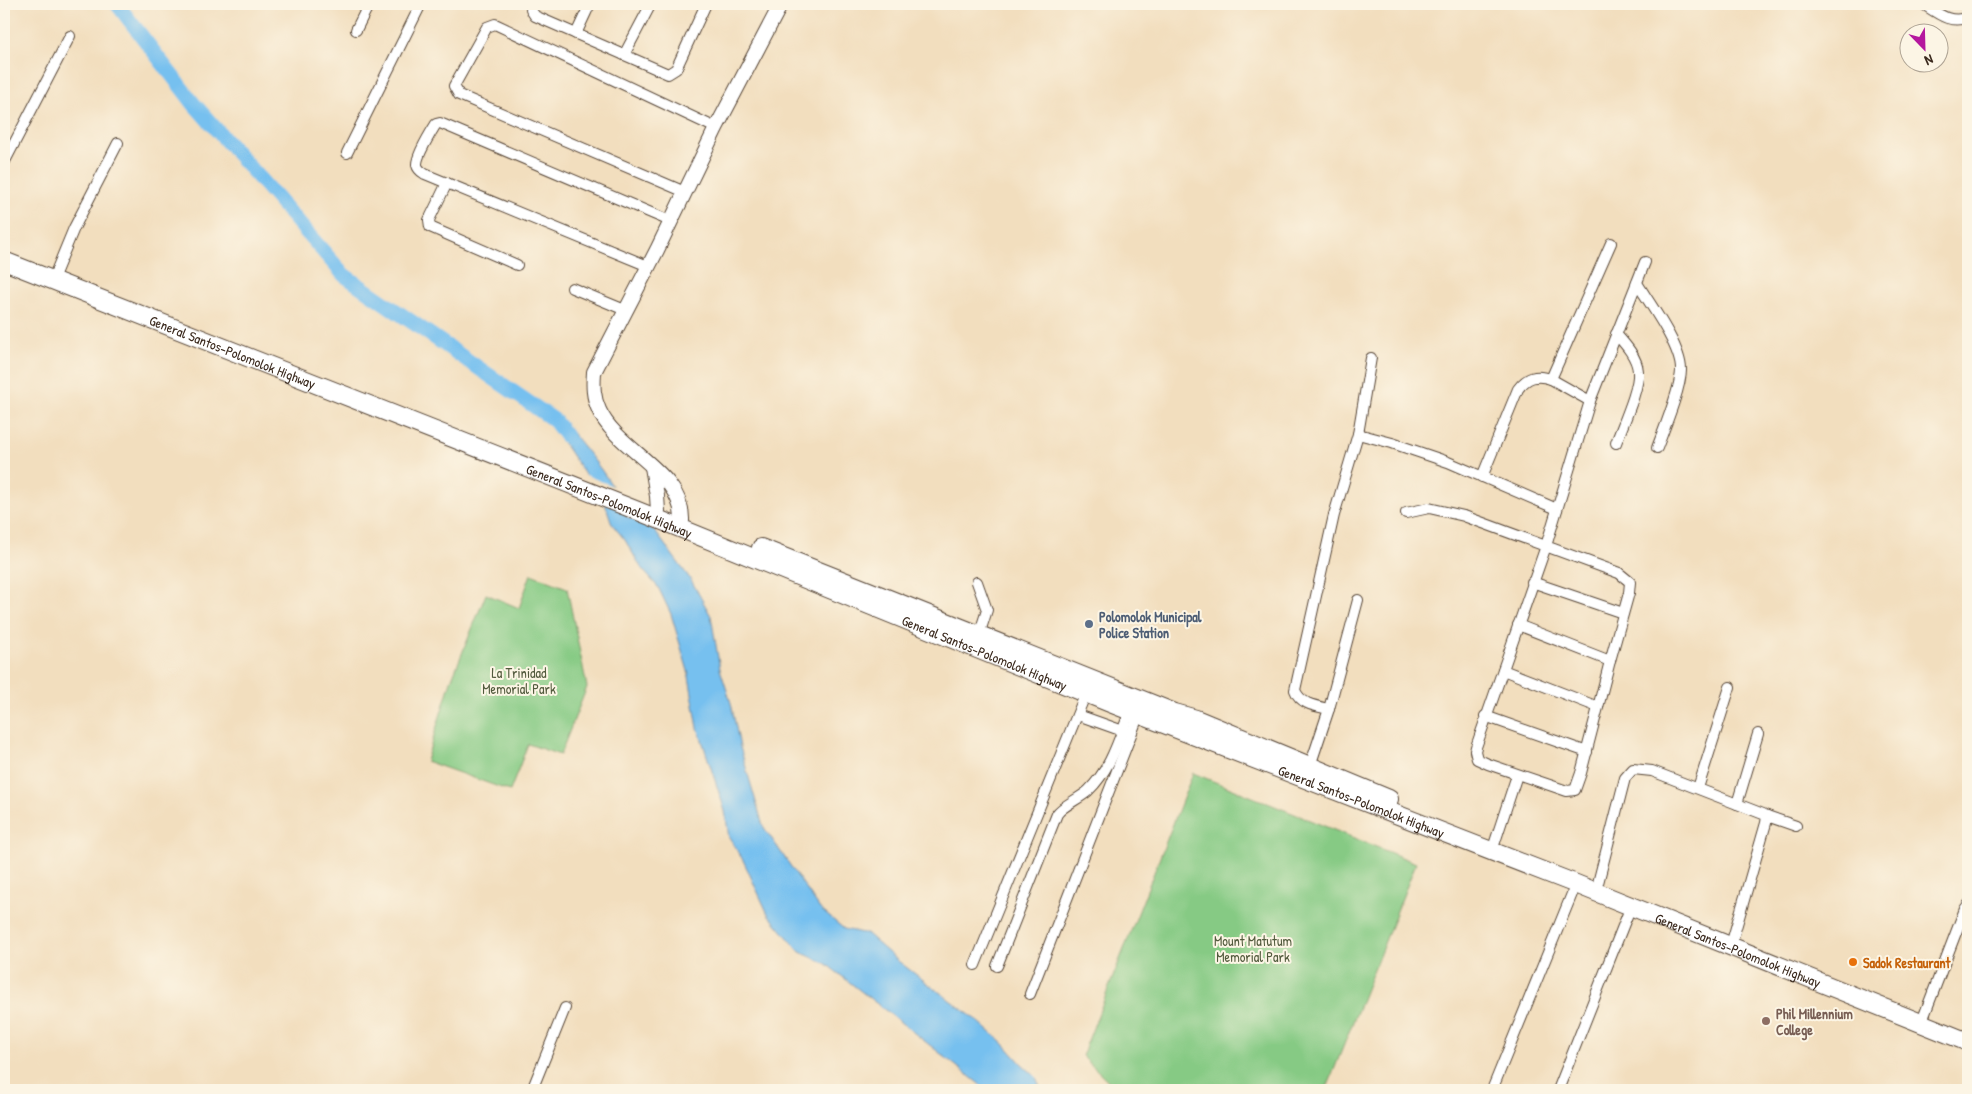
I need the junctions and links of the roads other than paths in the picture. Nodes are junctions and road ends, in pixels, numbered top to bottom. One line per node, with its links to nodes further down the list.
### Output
1 (369, 4): 10 (street)
2 (422, 4): 16 (street)
3 (532, 4): 11 (street)
4 (590, 4): 11 (street)
5 (651, 4): 13 (street)
6 (706, 4): 13 (street)
7 (781, 4): 14 (street)
8 (1923, 4): 9 (street)
9 (1968, 17)
10 (356, 30)
11 (576, 34): 13 (street)
12 (70, 36): 17 (street)
13 (624, 55)
14 (716, 128): 19 (street); 19 (street)
15 (118, 143): 27 (street)
16 (347, 153)
17 (4, 163)
18 (447, 183): 20 (street); 25 (street); 26 (street)
19 (685, 192): 20 (street)
20 (670, 221): 26 (street)
21 (1611, 243): 33 (street)
22 (4, 253): 27 (highway)
23 (4, 261): 40 (highway, General Santos-Polomolok Highway)
24 (1645, 262): 28 (street)
25 (517, 265)
26 (648, 266): 30 (street)
27 (55, 274): 40 (highway)
28 (1637, 283): 31 (street); 37 (street)
29 (572, 288): 30 (street)
30 (625, 310): 38 (street)
31 (1616, 334): 34 (street); 36 (street)
32 (1372, 358): 35 (street)
33 (1551, 379): 34 (street); 39 (street)
34 (1590, 402): 42 (street)
35 (1358, 434): 39 (street); 58 (street)
36 (1616, 443)
37 (1657, 448)
38 (652, 467): 43 (street); 45 (street)
39 (1482, 477): 42 (street)
40 (576, 483): 41 (highway)
41 (635, 506): 43 (highway); 56 (highway, General Santos-Polomolok Highway)
42 (1558, 509): 46 (street)
43 (658, 511): 45 (highway)
44 (1406, 513): 46 (street)
45 (682, 521): 52 (highway)
46 (1546, 546): 48 (street); 50 (street)
47 (977, 582): 52 (street)
48 (1532, 582): 50 (street); 51 (street)
49 (1358, 600): 58 (street)
50 (1623, 613): 53 (street)
51 (1518, 626): 53 (street); 54 (street)
52 (979, 635): 65 (highway)
53 (1610, 661): 57 (street)
54 (1503, 670): 57 (street); 61 (street)
55 (1730, 687): 67 (street)
56 (1086, 694): 59 (highway, General Santos-Polomolok Highway); 60 (street)
57 (1598, 707): 64 (street)
58 (1329, 709): 65 (street)
59 (1134, 712): 62 (street); 73 (highway, General Santos-Polomolok Highway); 79 (street)
60 (1078, 715): 62 (street); 77 (street)
61 (1485, 716): 64 (street); 66 (street)
62 (1122, 731): 78 (street)
63 (1758, 734): 68 (street)
64 (1587, 752): 66 (street)
65 (1310, 766): 71 (highway)
66 (1517, 775): 71 (street)
67 (1698, 788): 68 (street); 72 (street)
68 (1737, 804): 69 (street)
69 (1767, 816): 70 (street); 76 (street)
70 (1796, 826)
71 (1495, 842): 72 (highway)
72 (1598, 883): 76 (highway)
73 (1576, 884): 75 (highway, General Santos-Polomolok Highway); 85 (street)
74 (1968, 904): 81 (street)
75 (1631, 906): 83 (highway, General Santos-Polomolok Highway); 86 (street)
76 (1733, 938): 81 (highway)
77 (975, 965)
78 (997, 966)
79 (1030, 994)
80 (565, 1008): 84 (street)
81 (1924, 1016): 82 (highway)
82 (1968, 1033)
83 (1968, 1042)
84 (532, 1090)
85 (1492, 1090)
86 (1558, 1090)

